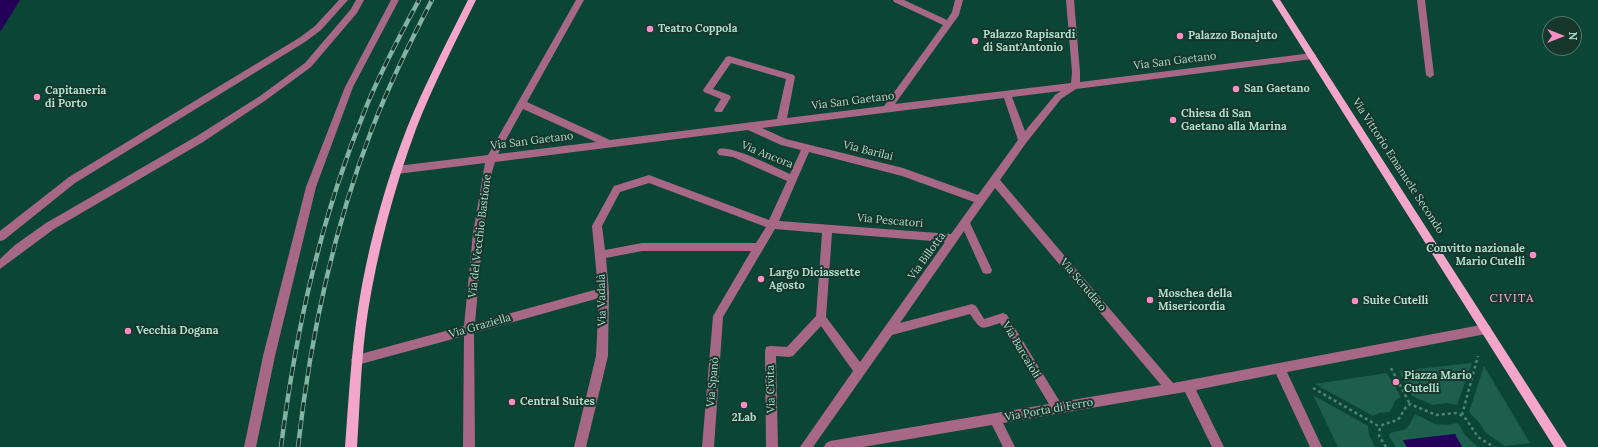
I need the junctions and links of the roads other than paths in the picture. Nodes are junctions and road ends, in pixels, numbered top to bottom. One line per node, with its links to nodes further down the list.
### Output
1 (344, 0): 34 (street)
2 (360, 0): 38 (street)
3 (395, 0): 52 (street)
4 (472, 0): 26 (main road)
5 (580, 0): 16 (street, Via del Vecchio Bastione)
6 (897, 0): 11 (street)
7 (960, 0): 11 (street)
8 (1070, 0): 14 (street)
9 (1276, 0): 12 (main road, Via Vittorio Emanuele Secondo)
10 (1421, 0): 13 (street)
11 (948, 24): 17 (street)
12 (1312, 56): 14 (street, Via San Gaetano); 43 (main road, Via Vittorio Emanuele Secondo)
13 (1430, 75)
14 (1074, 86): 15 (street, Via San Gaetano); 21 (street, Via Billotta)
15 (1006, 94): 17 (street, Via San Gaetano); 21 (street)
16 (522, 104): 22 (street); 25 (street, Via del Vecchio Bastione)
17 (887, 109): 19 (street, Via San Gaetano)
18 (719, 110): 19 (street)
19 (781, 123): 20 (street, Via San Gaetano)
20 (750, 126): 22 (street, Via San Gaetano); 23 (street, Via Barilai)
21 (1023, 140): 28 (street, Via Billotta)
22 (610, 144): 25 (street, Via San Gaetano)
23 (807, 148): 27 (street, Via Ancora); 29 (street, Via Barilai)
24 (722, 152): 27 (street, Via Ancora)
25 (491, 158): 26 (street, Via San Gaetano); 42 (street, Via del Vecchio Bastione)
26 (397, 170): 45 (main road)
27 (793, 179): 32 (street)
28 (994, 180): 29 (street, Via Billotta); 49 (street, Via Scrudato)
29 (980, 200): 31 (street, Via Billotta)
30 (740, 214): 32 (street, Via Pescatori); 37 (street, Via Vadalà)
31 (965, 222): 35 (street, Via Billotta); 39 (street)
32 (772, 225): 33 (street, Via Pescatori); 36 (street)
33 (827, 228): 35 (street, Via Pescatori); 41 (street)
34 (0, 237)
35 (954, 238): 44 (street, Via Billotta)
36 (759, 247): 37 (street); 56 (street, Via Spanò)
37 (600, 256): 40 (street, Via Vadalà)
38 (0, 265)
39 (987, 270)
40 (604, 292): 42 (street, Via Graziella); 55 (street, Via Vadalà)
41 (821, 318): 47 (street); 57 (street, Via Civita)
42 (469, 329): 45 (street, Via Graziella); 54 (street, Via del Vecchio Bastione)
43 (1486, 329): 46 (street, Via Porta di Ferro); 63 (main road, Via Vittorio Emanuele Secondo)
44 (887, 331): 47 (street, Via Billotta); 50 (street, Via Barcaioli)
45 (357, 360): 53 (main road)
46 (1273, 369): 48 (street, Via Porta di Ferro); 62 (street)
47 (860, 371): 58 (street, Via Billotta)
48 (1188, 386): 49 (street, Via Porta di Ferro); 61 (street)
49 (1171, 389): 50 (street, Via Porta di Ferro)
50 (1057, 408): 51 (street, Via Porta di Ferro)
51 (995, 419): 59 (street, Via Porta di Ferro); 60 (street)
52 (250, 447)
53 (351, 447)
54 (469, 447)
55 (580, 447)
56 (708, 447)
57 (772, 447)
58 (806, 447)
59 (830, 447)
60 (1008, 447)
61 (1218, 447)
62 (1316, 447)
63 (1562, 447)

